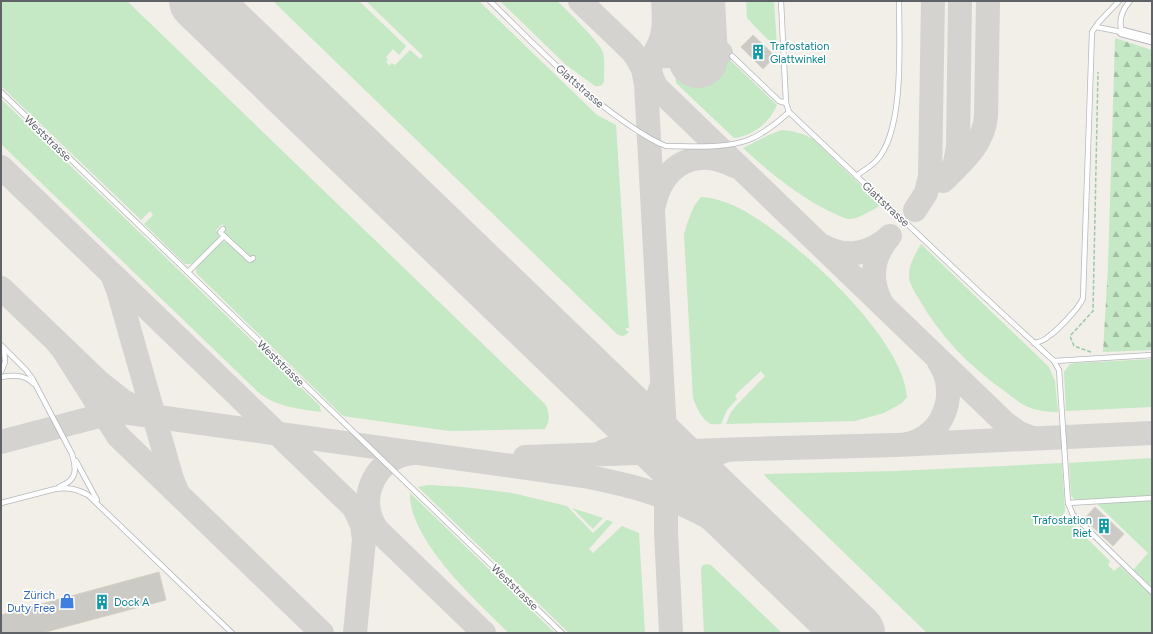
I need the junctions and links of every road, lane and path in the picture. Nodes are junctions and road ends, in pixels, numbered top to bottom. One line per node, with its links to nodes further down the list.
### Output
1 (490, 1): 13 (lane, Glattstrasse)
2 (781, 1): 12 (lane)
3 (899, 1): 14 (lane)
4 (1119, 1): 6 (lane)
5 (1130, 1): 7 (lane)
6 (1096, 27): 7 (lane); 19 (lane)
7 (1122, 32): 8 (street)
8 (1152, 40)
9 (732, 56): 12 (lane)
10 (1098, 71): 21 (path)
11 (1, 92): 18 (lane, Weststrasse)
12 (786, 103): 13 (lane)
13 (789, 112): 14 (lane, Glattstrasse)
14 (856, 176): 19 (lane, Glattstrasse)
15 (223, 229): 16 (lane)
16 (224, 236): 17 (lane); 18 (lane)
17 (253, 258)
18 (188, 272): 35 (lane, Weststrasse)
19 (1034, 343): 23 (lane, Glattstrasse)
20 (2, 346): 24 (lane); 26 (lane)
21 (1084, 349)
22 (1152, 355): 23 (lane)
23 (1054, 361): 31 (lane)
24 (1, 372)
25 (1, 377): 26 (lane)
26 (37, 388): 27 (lane)
27 (72, 454): 28 (lane); 32 (lane)
28 (55, 489): 30 (lane); 32 (lane)
29 (1152, 498): 31 (lane)
30 (1, 503)
31 (1068, 503): 33 (lane)
32 (100, 506): 34 (lane)
33 (1152, 592)
34 (232, 633)
35 (562, 633)

